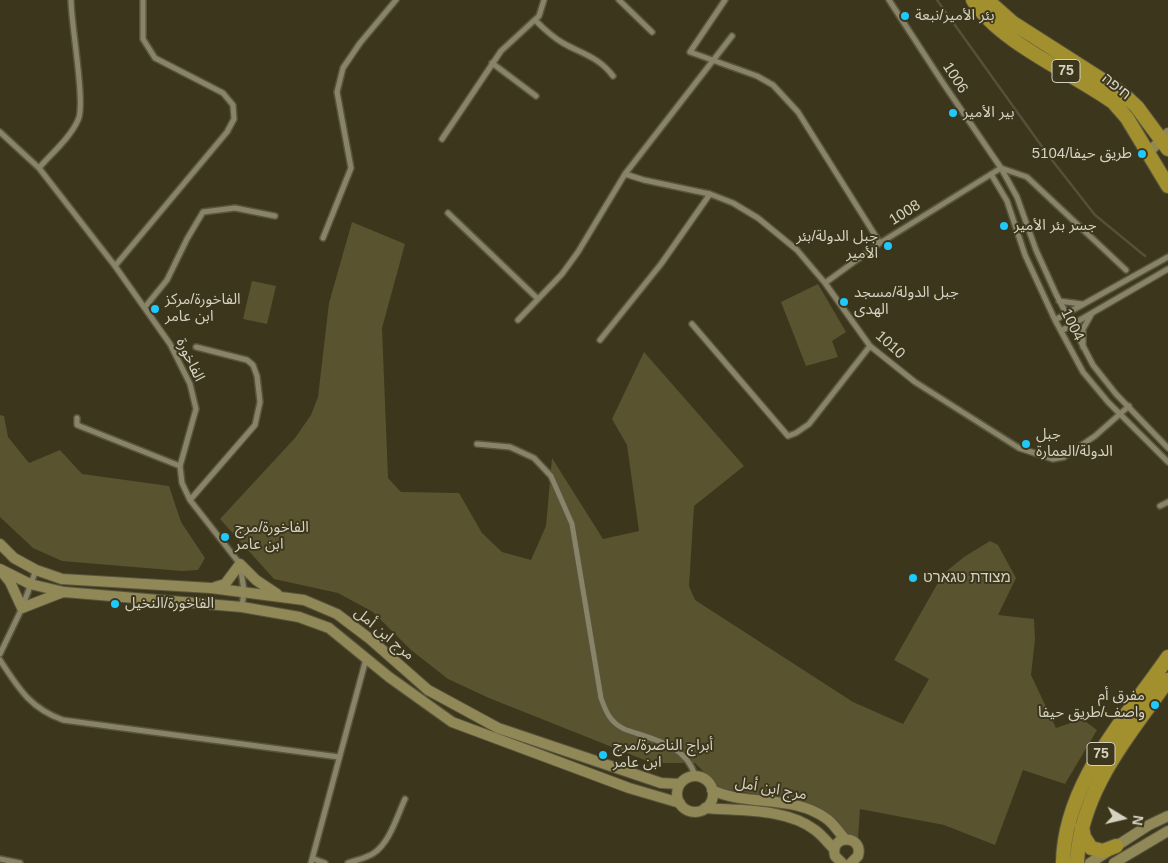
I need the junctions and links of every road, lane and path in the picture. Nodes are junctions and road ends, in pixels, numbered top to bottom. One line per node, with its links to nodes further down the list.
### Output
1 (72, 0): 21 (street)
2 (143, 0): 32 (street)
3 (396, 0): 29 (street)
4 (544, 0): 10 (street)
5 (619, 0): 11 (street)
6 (725, 0): 13 (street)
7 (889, 0): 22 (street, 1006)
8 (973, 0): 20 (highway, חיפה / 75)
9 (987, 0): 19 (highway, חיפה / 75)
10 (535, 20): 14 (street); 15 (street)
11 (652, 32)
12 (732, 36): 13 (street)
13 (714, 61): 23 (street); 30 (street)
14 (492, 63): 16 (street); 18 (street)
15 (613, 76)
16 (536, 96)
17 (0, 132): 21 (street, الفاخورة)
18 (442, 139)
19 (1166, 143): 20 (street)
20 (1150, 152): 25 (highway, חיפה / 75)
21 (39, 168): 32 (street, الفاخورة)
22 (1001, 168): 24 (street, 1008); 34 (street); 37 (street, 1004)
23 (625, 174): 26 (street, 1010); 36 (street)
24 (991, 174): 30 (street, 1008); 43 (street, 1004)
25 (1168, 186)
26 (710, 194): 35 (street, 1010); 47 (street)
27 (448, 213): 36 (street)
28 (275, 216): 39 (street)
29 (323, 238)
30 (880, 243): 35 (street, 1008)
31 (1168, 257): 38 (street)
32 (115, 266): 39 (street, الفاخورة)
33 (1168, 269): 40 (street)
34 (1126, 270)
35 (825, 283): 48 (street, 1010)
36 (538, 299): 42 (street)
37 (1060, 301): 38 (street); 41 (street, 1004)
38 (1085, 304): 41 (street)
39 (145, 307): 57 (street, الفاخورة)
40 (1092, 313): 45 (street); 50 (street)
41 (1066, 315): 43 (street); 45 (street, 1004)
42 (518, 320)
43 (1055, 320): 46 (street, 1004)
44 (692, 324): 48 (street)
45 (1071, 325): 46 (street); 50 (street, 1004)
46 (1061, 331): 52 (street, 1004)
47 (600, 340)
48 (870, 346): 52 (street, 1010)
49 (196, 347): 58 (street)
50 (1083, 350): 51 (street, 1004)
51 (1129, 406): 52 (street, 1010); 55 (street, 1004)
52 (1121, 415): 56 (street, 1004)
53 (77, 418): 57 (street)
54 (477, 444): 78 (street)
55 (1168, 448)
56 (1168, 462)
57 (180, 466): 58 (street, الفاخورة)
58 (190, 500): 62 (street, الفاخورة)
59 (1168, 502): 60 (street)
60 (1168, 508)
61 (0, 544): 64 (street, مرج ابن أمل)
62 (240, 564): 66 (street); 67 (street, الفاخورة); 69 (street)
63 (0, 569): 65 (street, مرج ابن أمل); 71 (street)
64 (36, 570): 65 (street); 66 (street, مرج ابن أمل)
65 (30, 584): 68 (street, مرج ابن أمل); 71 (street)
66 (211, 588): 67 (street, مرج ابن أمل)
67 (244, 591): 69 (street, مرج ابن أمل); 70 (street, الفاخورة)
68 (64, 592): 70 (street, مرج ابن أمل); 71 (street)
69 (280, 596): 79 (street, مرج ابن أمل)
70 (242, 607): 74 (street, مرج ابن أمل)
71 (22, 608): 72 (street)
72 (0, 654)
73 (1168, 657): 86 (highway, 75)
74 (366, 659): 77 (street); 82 (street, مرج ابن أمل)
75 (0, 660): 77 (street)
76 (1168, 680): 85 (highway, 75)
77 (339, 757): 92 (street)
78 (695, 776): 79 (street); 80 (street)
79 (680, 784): 82 (street)
80 (712, 790): 83 (street); 88 (street, مرج ابن أمل)
81 (405, 799): 96 (street)
82 (680, 803): 83 (street)
83 (705, 808): 90 (street, مرج ابن أمل)
84 (1168, 816): 89 (street)
85 (1084, 817): 89 (highway); 100 (highway, 75)
86 (1070, 818): 98 (highway); 99 (highway, 75)
87 (1168, 832): 102 (street)
88 (845, 839): 90 (street); 93 (street, مرج ابن أمل)
89 (1116, 846): 101 (street)
90 (834, 849): 97 (street, مرج ابن أمل)
91 (0, 859): 94 (street)
92 (313, 861): 95 (street)
93 (857, 861)
94 (20, 863)
95 (325, 863)
96 (348, 863)
97 (842, 863)
98 (1053, 863)
99 (1062, 863)
100 (1077, 863)
101 (1090, 863)
102 (1114, 863)

